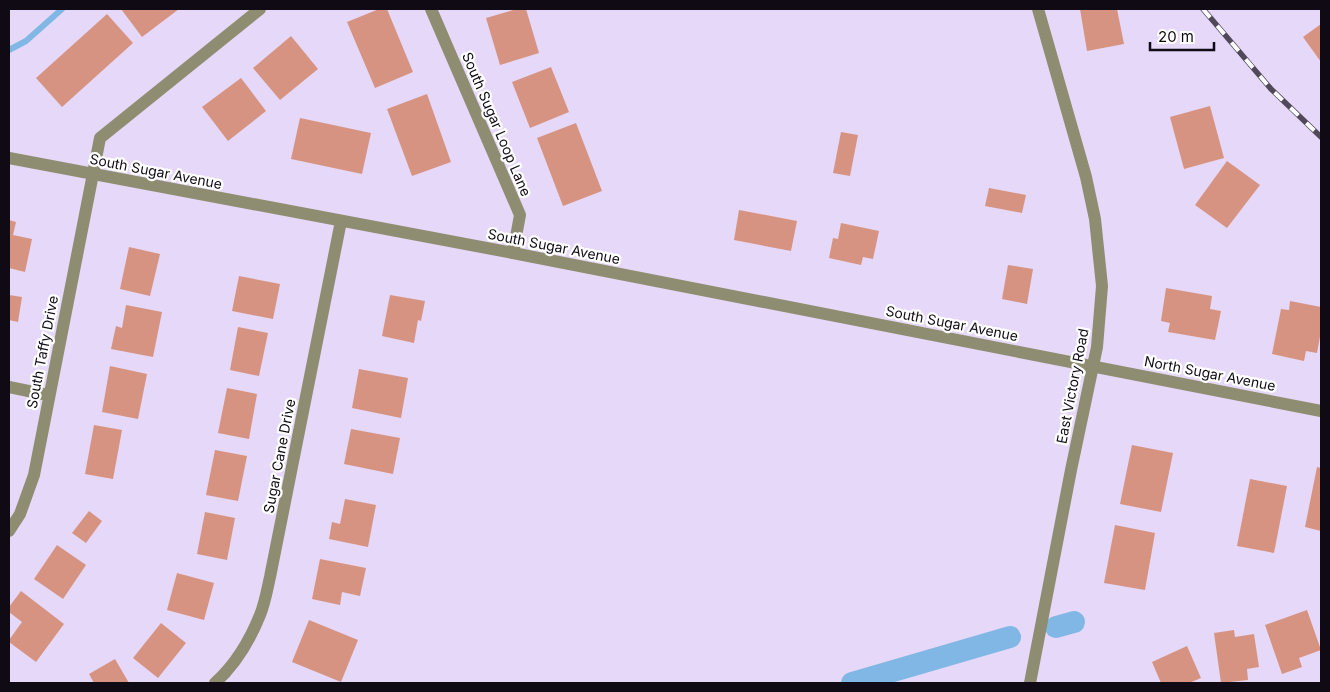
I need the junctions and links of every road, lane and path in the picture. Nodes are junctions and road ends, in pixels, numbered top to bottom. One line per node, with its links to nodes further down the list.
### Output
1 (260, 9): 5 (street)
2 (431, 9): 7 (street, South Sugar Loop Lane)
3 (1038, 9): 8 (street, East Victory Road)
4 (9, 158): 5 (street, South Sugar Avenue)
5 (93, 174): 6 (street, South Sugar Avenue); 10 (street, South Taffy Drive)
6 (340, 221): 7 (street, South Sugar Avenue); 13 (street, Sugar Cane Drive)
7 (513, 253): 8 (street, South Sugar Avenue)
8 (1093, 366): 11 (street, North Sugar Avenue); 14 (street, East Victory Road)
9 (9, 387): 10 (street)
10 (48, 395): 12 (street, South Taffy Drive)
11 (1321, 411)
12 (9, 531)
13 (215, 683)
14 (1030, 683)

